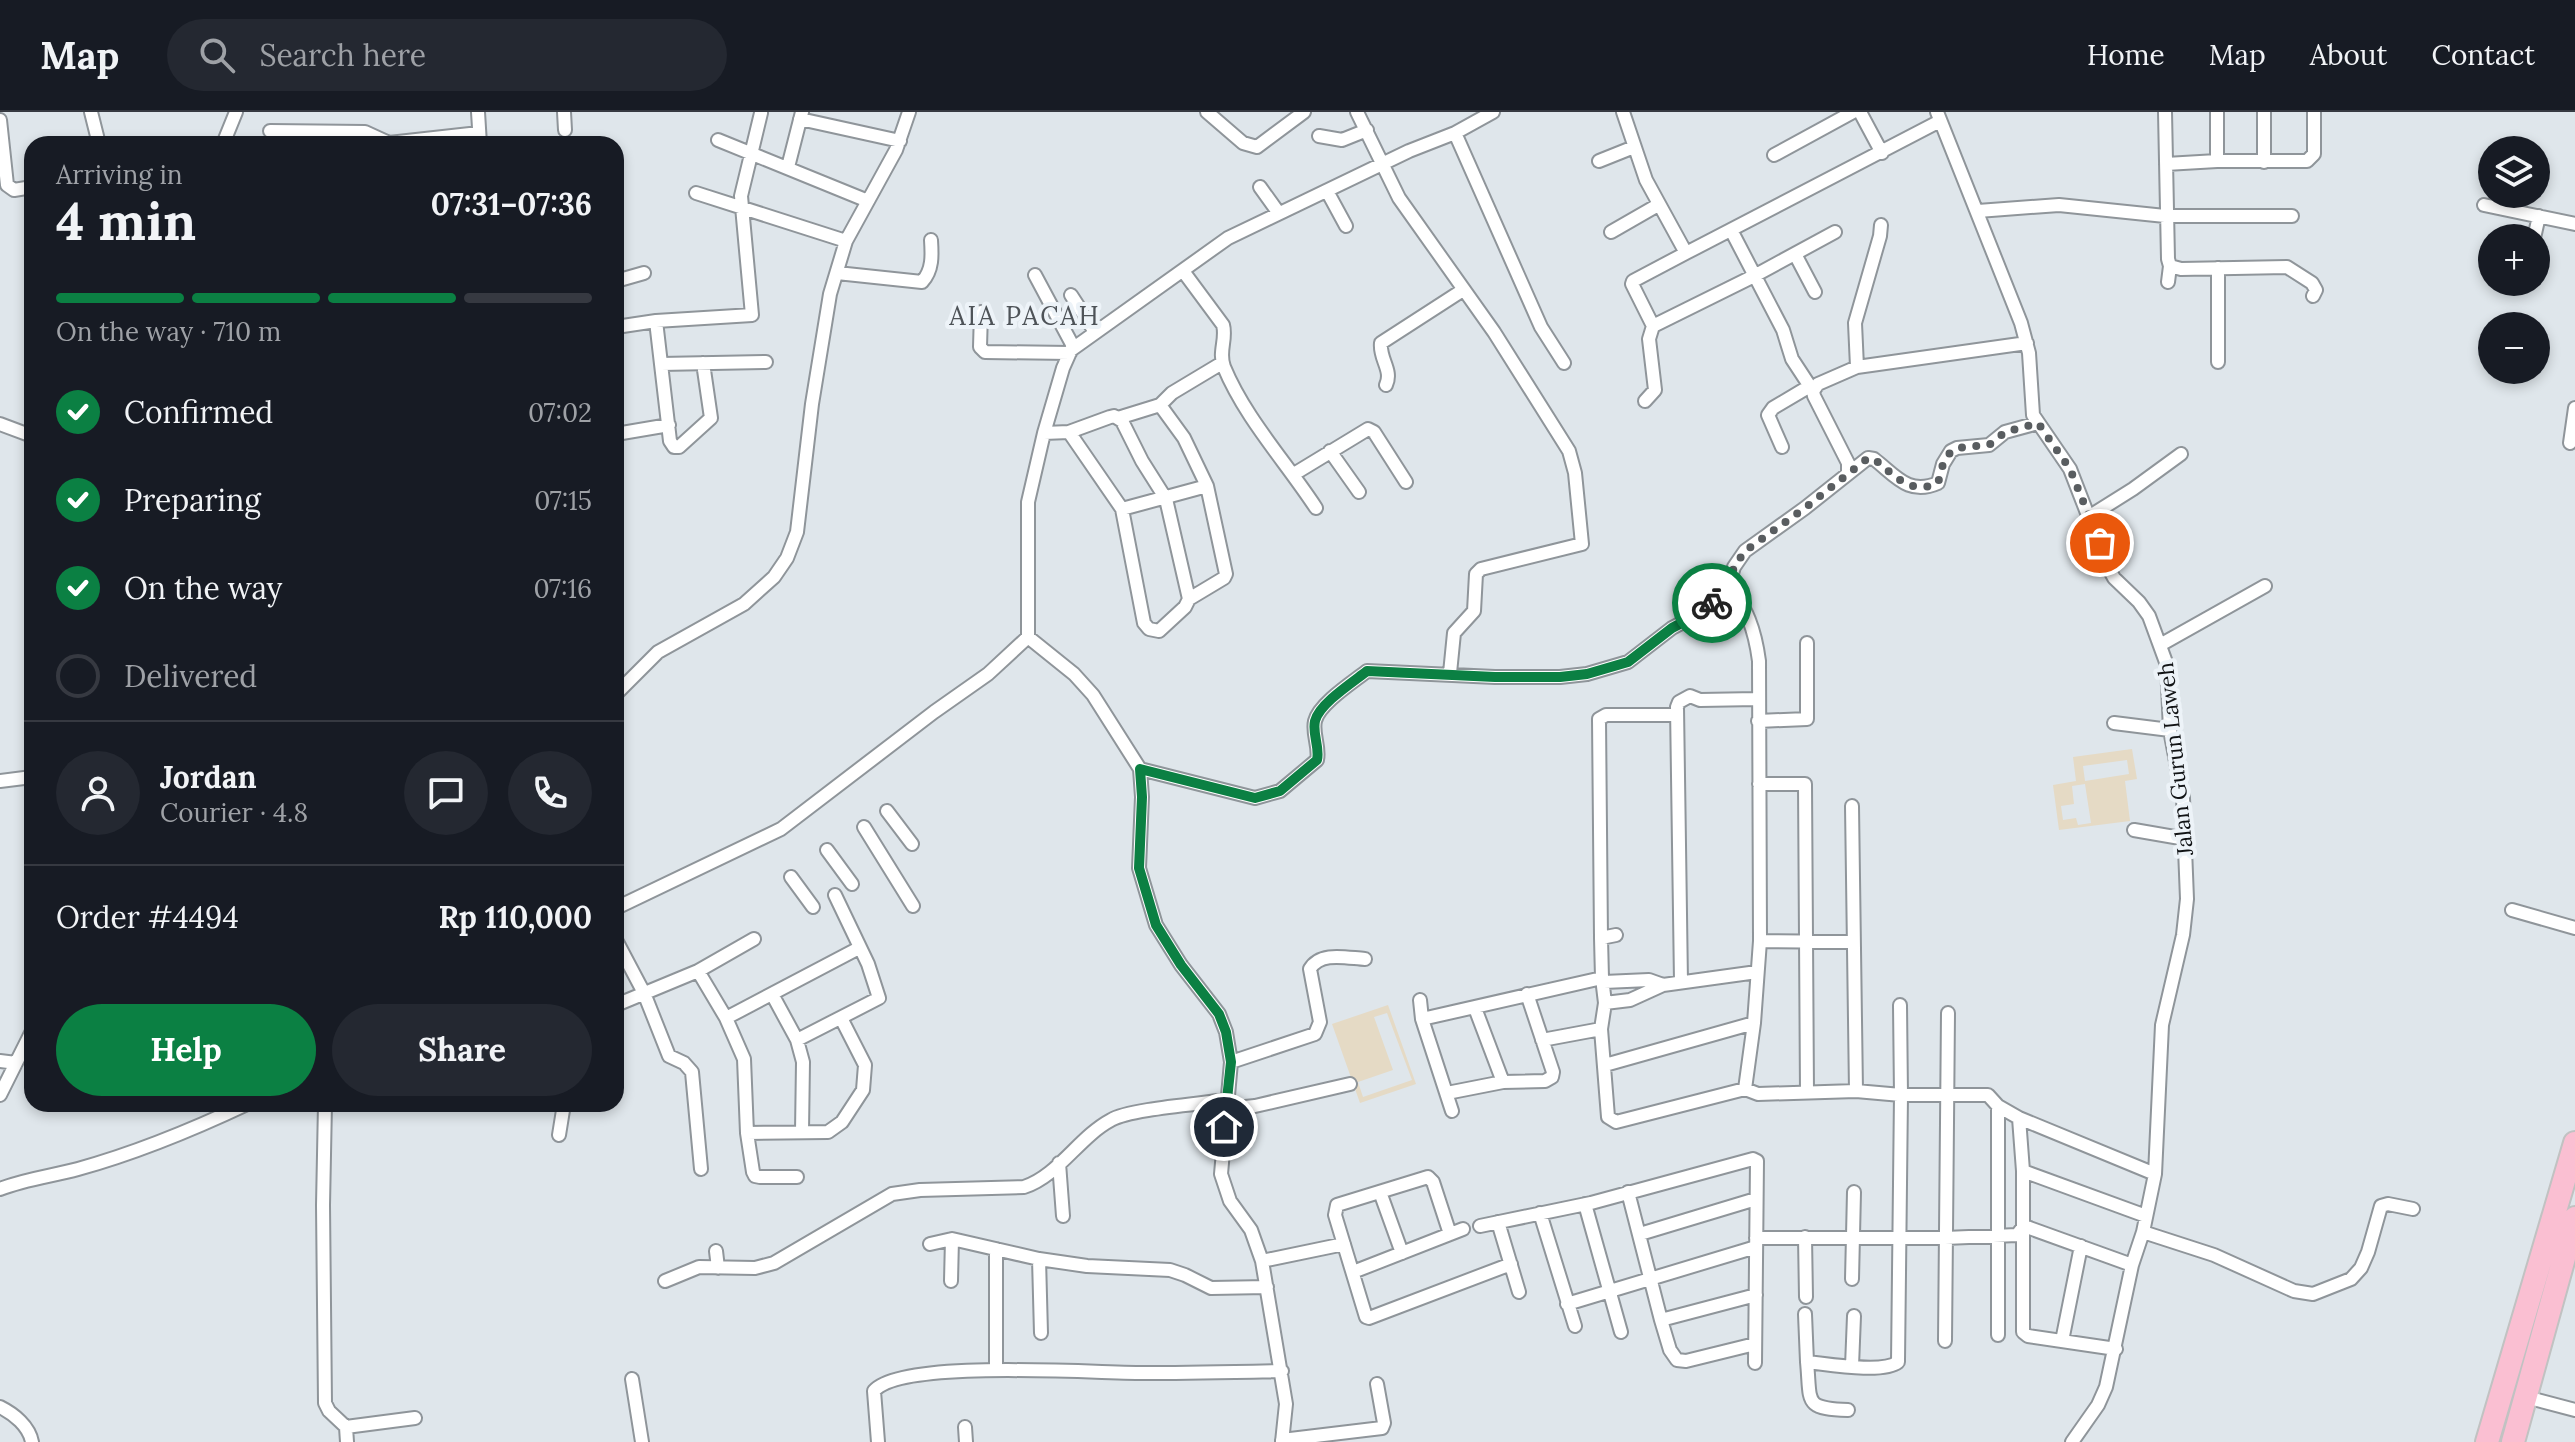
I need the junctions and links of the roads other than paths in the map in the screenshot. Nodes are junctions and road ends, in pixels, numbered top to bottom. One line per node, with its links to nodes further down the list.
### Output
1 (91, 112): 24 (street)
2 (236, 112): 25 (street)
3 (478, 112): 28 (street)
4 (564, 112): 21 (street)
5 (909, 112): 31 (street)
6 (1207, 112): 7 (street)
7 (1304, 112)
8 (1357, 112): 22 (street)
9 (1493, 112): 23 (street)
10 (1623, 112): 32 (street)
11 (1853, 112): 35 (street)
12 (1860, 112): 33 (street)
13 (2165, 112): 39 (street)
14 (2217, 112): 37 (street)
15 (2264, 112): 38 (street)
16 (2314, 112): 38 (street)
17 (761, 113): 34 (street)
18 (801, 115): 31 (street); 41 (street)
19 (1938, 116): 33 (street); 50 (street, Jalan Gurun Laweh)
20 (0, 120): 43 (street)
21 (565, 130)
22 (1367, 130): 29 (street); 40 (street)
23 (1455, 133): 40 (street); 90 (street)
24 (97, 136)
25 (226, 136)
26 (278, 136): 27 (street)
27 (374, 136)
28 (480, 136)
29 (1319, 136)
30 (718, 140): 34 (street)
31 (900, 141): 46 (street)
32 (1634, 147): 36 (street); 47 (street)
33 (1882, 153): 59 (street)
34 (752, 154): 41 (street); 48 (street)
35 (1774, 155)
36 (1599, 161)
37 (2217, 161): 38 (street); 39 (street)
38 (2264, 162)
39 (2166, 164): 52 (street)
40 (1383, 165): 44 (street); 75 (street)
41 (788, 167): 46 (street)
42 (1260, 187): 51 (street)
43 (24, 188)
44 (1327, 191): 51 (street); 58 (street)
45 (696, 193): 48 (street)
46 (868, 201): 63 (street)
47 (1658, 205): 60 (street); 64 (street)
48 (741, 207): 63 (street); 80 (street)
49 (2499, 208): 54 (street)
50 (1978, 211): 52 (street); 84 (street, Jalan Gurun Laweh)
51 (1278, 212): 68 (street)
52 (2165, 216): 53 (street); 66 (street)
53 (2292, 216)
54 (2539, 216): 55 (street); 56 (street)
55 (2537, 224)
56 (2575, 224)
57 (1881, 225): 92 (street)
58 (1346, 226)
59 (1731, 230): 64 (street); 72 (street)
60 (1611, 232)
61 (1835, 232): 65 (street)
62 (931, 240): 70 (street)
63 (846, 241): 70 (street)
64 (1686, 253): 82 (street)
65 (1795, 254): 72 (street); 76 (street)
66 (2170, 266): 67 (street); 74 (street)
67 (2218, 268): 78 (street); 87 (street)
68 (1183, 271): 83 (street); 89 (street)
69 (644, 273): 73 (street)
70 (837, 273): 126 (street)
71 (1035, 275): 85 (street)
72 (1754, 276): 82 (street); 94 (street)
73 (624, 279)
74 (2168, 282)
75 (1463, 290): 93 (street); 125 (street)
76 (1815, 292)
77 (1071, 295): 83 (street)
78 (2313, 296)
79 (981, 312): 85 (street)
80 (656, 321): 81 (street); 91 (street)
81 (624, 326)
82 (1653, 326): 95 (street)
83 (1095, 332): 85 (street)
84 (2027, 343): 92 (street); 99 (street, Jalan Gurun Laweh)
85 (1072, 350): 105 (street)
86 (766, 362): 88 (street)
87 (2218, 362)
88 (703, 363): 91 (street); 101 (street)
89 (1222, 363): 96 (street); 111 (street)
90 (1564, 363)
91 (661, 364): 101 (street)
92 (1857, 367): 94 (street)
93 (1386, 385)
94 (1811, 388): 107 (street); 110 (street)
95 (1645, 401)
96 (1160, 405): 98 (street); 113 (street)
97 (2575, 408): 106 (street)
98 (1118, 418): 102 (street); 115 (street)
99 (2038, 423): 110 (street); 118 (street, Jalan Gurun Laweh)
100 (0, 424): 103 (street)
101 (669, 425): 104 (street)
102 (1069, 432): 105 (street); 117 (street)
103 (24, 433)
104 (624, 433)
105 (1044, 433): 122 (street)
106 (2570, 443)
107 (1782, 447)
108 (1330, 451): 111 (street); 112 (street); 114 (street)
109 (2181, 454): 118 (street)
110 (1848, 473): 120 (street)
111 (1294, 474): 116 (street)
112 (1406, 482)
113 (1207, 486): 115 (street); 121 (street)
114 (1359, 492)
115 (1166, 499): 117 (street); 121 (street)
116 (1316, 508)
117 (1122, 509): 121 (street)
118 (2090, 516): 124 (street, Jalan Gurun Laweh)
119 (2265, 586): 124 (street)
120 (1727, 590): 125 (street); 127 (street)
121 (1189, 599)
122 (1028, 637): 132 (street); 146 (street)
123 (1807, 643): 129 (street)
124 (2160, 645): 131 (street, Jalan Gurun Laweh)
125 (1450, 673): 132 (street)
126 (624, 686)
127 (1757, 699): 128 (street); 129 (street)
128 (1676, 715): 152 (street); 163 (street)
129 (1758, 721): 135 (street)
130 (2114, 723): 131 (street)
131 (2170, 730): 140 (street, Jalan Gurun Laweh)
132 (1140, 769): 183 (street)
133 (24, 778): 134 (street)
134 (0, 781)
135 (1759, 784): 154 (street); 156 (street)
136 (1852, 806): 155 (street)
137 (887, 811): 141 (street)
138 (864, 827): 147 (street)
139 (2134, 830): 140 (street)
140 (2186, 839): 209 (street, Jalan Gurun Laweh)
141 (912, 844)
142 (827, 850): 144 (street)
143 (791, 877): 148 (street)
144 (852, 884)
145 (835, 895): 157 (street)
146 (624, 904)
147 (913, 906)
148 (813, 907)
149 (2512, 910): 150 (street)
150 (2575, 928)
151 (1616, 935): 152 (street)
152 (1601, 938): 162 (street)
153 (754, 939): 160 (street)
154 (1760, 941): 156 (street); 161 (street)
155 (1853, 942): 156 (street); 189 (street)
156 (1807, 943): 190 (street)
157 (859, 948): 166 (street); 175 (street)
158 (624, 955): 165 (street)
159 (1365, 959): 183 (street)
160 (698, 971): 165 (street); 174 (street)
161 (1757, 972): 163 (street); 177 (street)
162 (1603, 980): 164 (street); 167 (street); 170 (street)
163 (1681, 982): 164 (street)
164 (1663, 985): 170 (street)
165 (644, 993): 169 (street); 207 (street)
166 (772, 994): 174 (street); 179 (street)
167 (1527, 994): 172 (street); 180 (street)
168 (1420, 1000): 176 (street)
169 (624, 1002)
170 (1605, 1003): 178 (street)
171 (1900, 1005): 194 (street)
172 (1475, 1008): 176 (street); 186 (street)
173 (1948, 1013): 192 (street)
174 (726, 1018): 203 (street)
175 (841, 1018): 179 (street); 202 (street)
176 (1422, 1019): 191 (street)
177 (1754, 1023): 185 (street); 188 (street)
178 (1601, 1029): 180 (street); 185 (street)
179 (797, 1040): 202 (street)
180 (1542, 1040): 186 (street)
181 (24, 1047): 184 (street)
182 (0, 1061): 184 (street)
183 (1231, 1062): 195 (street)
184 (16, 1063): 193 (street)
185 (1605, 1065): 188 (street)
186 (1503, 1082): 191 (street)
187 (1350, 1084): 195 (street)
188 (1745, 1089): 190 (street)
189 (1856, 1091): 190 (street); 194 (street)
190 (1807, 1092)
191 (1447, 1093): 197 (street)
192 (1948, 1094): 194 (street); 196 (street); 233 (street)
193 (0, 1095)
194 (1901, 1095): 232 (street)
195 (1226, 1104): 206 (street); 243 (street)
196 (1998, 1106): 201 (street); 229 (street)
197 (1452, 1111)
198 (228, 1112): 211 (street)
199 (325, 1112): 281 (street)
200 (563, 1112): 204 (street)
201 (2019, 1118): 208 (street); 209 (street)
202 (802, 1131): 203 (street)
203 (747, 1133): 210 (street)
204 (559, 1135)
205 (2575, 1143): 290 (highway)
206 (1059, 1163): 219 (street); 246 (street)
207 (701, 1169)
208 (2023, 1171): 220 (street); 224 (street)
209 (2155, 1174): 220 (street, Jalan Gurun Laweh)
210 (797, 1177)
211 (0, 1189)
212 (1380, 1192): 227 (street); 237 (street); 241 (street)
213 (1628, 1192): 215 (street); 216 (street); 228 (street)
214 (1854, 1192): 231 (street)
215 (1756, 1199): 228 (street); 235 (street)
216 (1585, 1204): 218 (street); 253 (street)
217 (2413, 1209): 226 (street)
218 (1540, 1213): 222 (street); 257 (street)
219 (1063, 1216)
220 (2146, 1216): 226 (street, Jalan Gurun Laweh)
221 (2575, 1218): 276 (highway)
222 (1498, 1222): 223 (street); 244 (street)
223 (1480, 1226)
224 (2024, 1226): 229 (street); 238 (street); 266 (street)
225 (1463, 1229): 227 (street)
226 (2143, 1232): 245 (street, Jalan Gurun Laweh)
227 (1450, 1234): 241 (street)
228 (1640, 1234): 248 (street)
229 (1996, 1236): 233 (street); 264 (street)
230 (1805, 1237): 231 (street); 235 (street); 256 (street)
231 (1853, 1237): 232 (street); 249 (street)
232 (1900, 1237): 233 (street); 271 (street)
233 (1945, 1238): 265 (street)
234 (952, 1239): 236 (street); 239 (street); 251 (street)
235 (1756, 1242): 248 (street); 255 (street)
236 (930, 1244)
237 (1344, 1244): 243 (street); 247 (street)
238 (2081, 1246): 245 (street); 266 (street)
239 (996, 1249): 242 (street); 272 (street)
240 (716, 1251): 246 (street)
241 (1402, 1253): 247 (street)
242 (1039, 1259): 252 (street); 263 (street)
243 (1262, 1261): 252 (street)
244 (1511, 1264): 247 (street); 254 (street)
245 (2132, 1265): 268 (street, Jalan Gurun Laweh)
246 (718, 1268): 250 (street)
247 (1353, 1272)
248 (1651, 1279): 253 (street); 260 (street)
249 (1852, 1279)
250 (665, 1281)
251 (951, 1281)
252 (1267, 1287): 273 (street)
253 (1609, 1291): 257 (street); 262 (street)
254 (1519, 1292)
255 (1756, 1295): 260 (street); 267 (street)
256 (1806, 1297)
257 (1567, 1304): 261 (street)
258 (1805, 1314): 269 (street)
259 (1854, 1316): 271 (street)
260 (1661, 1320): 267 (street)
261 (1575, 1326)
262 (1621, 1332)
263 (1041, 1333)
264 (1998, 1335)
265 (1945, 1341)
266 (2062, 1341): 268 (street)
267 (1755, 1344): 270 (street)
268 (2116, 1349): 289 (street, Jalan Gurun Laweh)
269 (1807, 1362): 271 (street); 278 (street)
270 (1755, 1363)
271 (1852, 1366)
272 (996, 1369): 273 (street); 287 (street)
273 (1282, 1371): 283 (street)
274 (632, 1379): 286 (street)
275 (1377, 1384): 283 (street)
276 (2526, 1397): 279 (street); 291 (highway)
277 (0, 1407): 284 (street)
278 (1848, 1410)
279 (2575, 1410)
280 (415, 1418): 281 (street)
281 (346, 1427): 285 (street)
282 (965, 1427): 288 (street)
283 (1282, 1441)
284 (32, 1442)
285 (347, 1442)
286 (642, 1442)
287 (878, 1442)
288 (966, 1442)
289 (2072, 1442)
290 (2487, 1442)
291 (2513, 1442)

